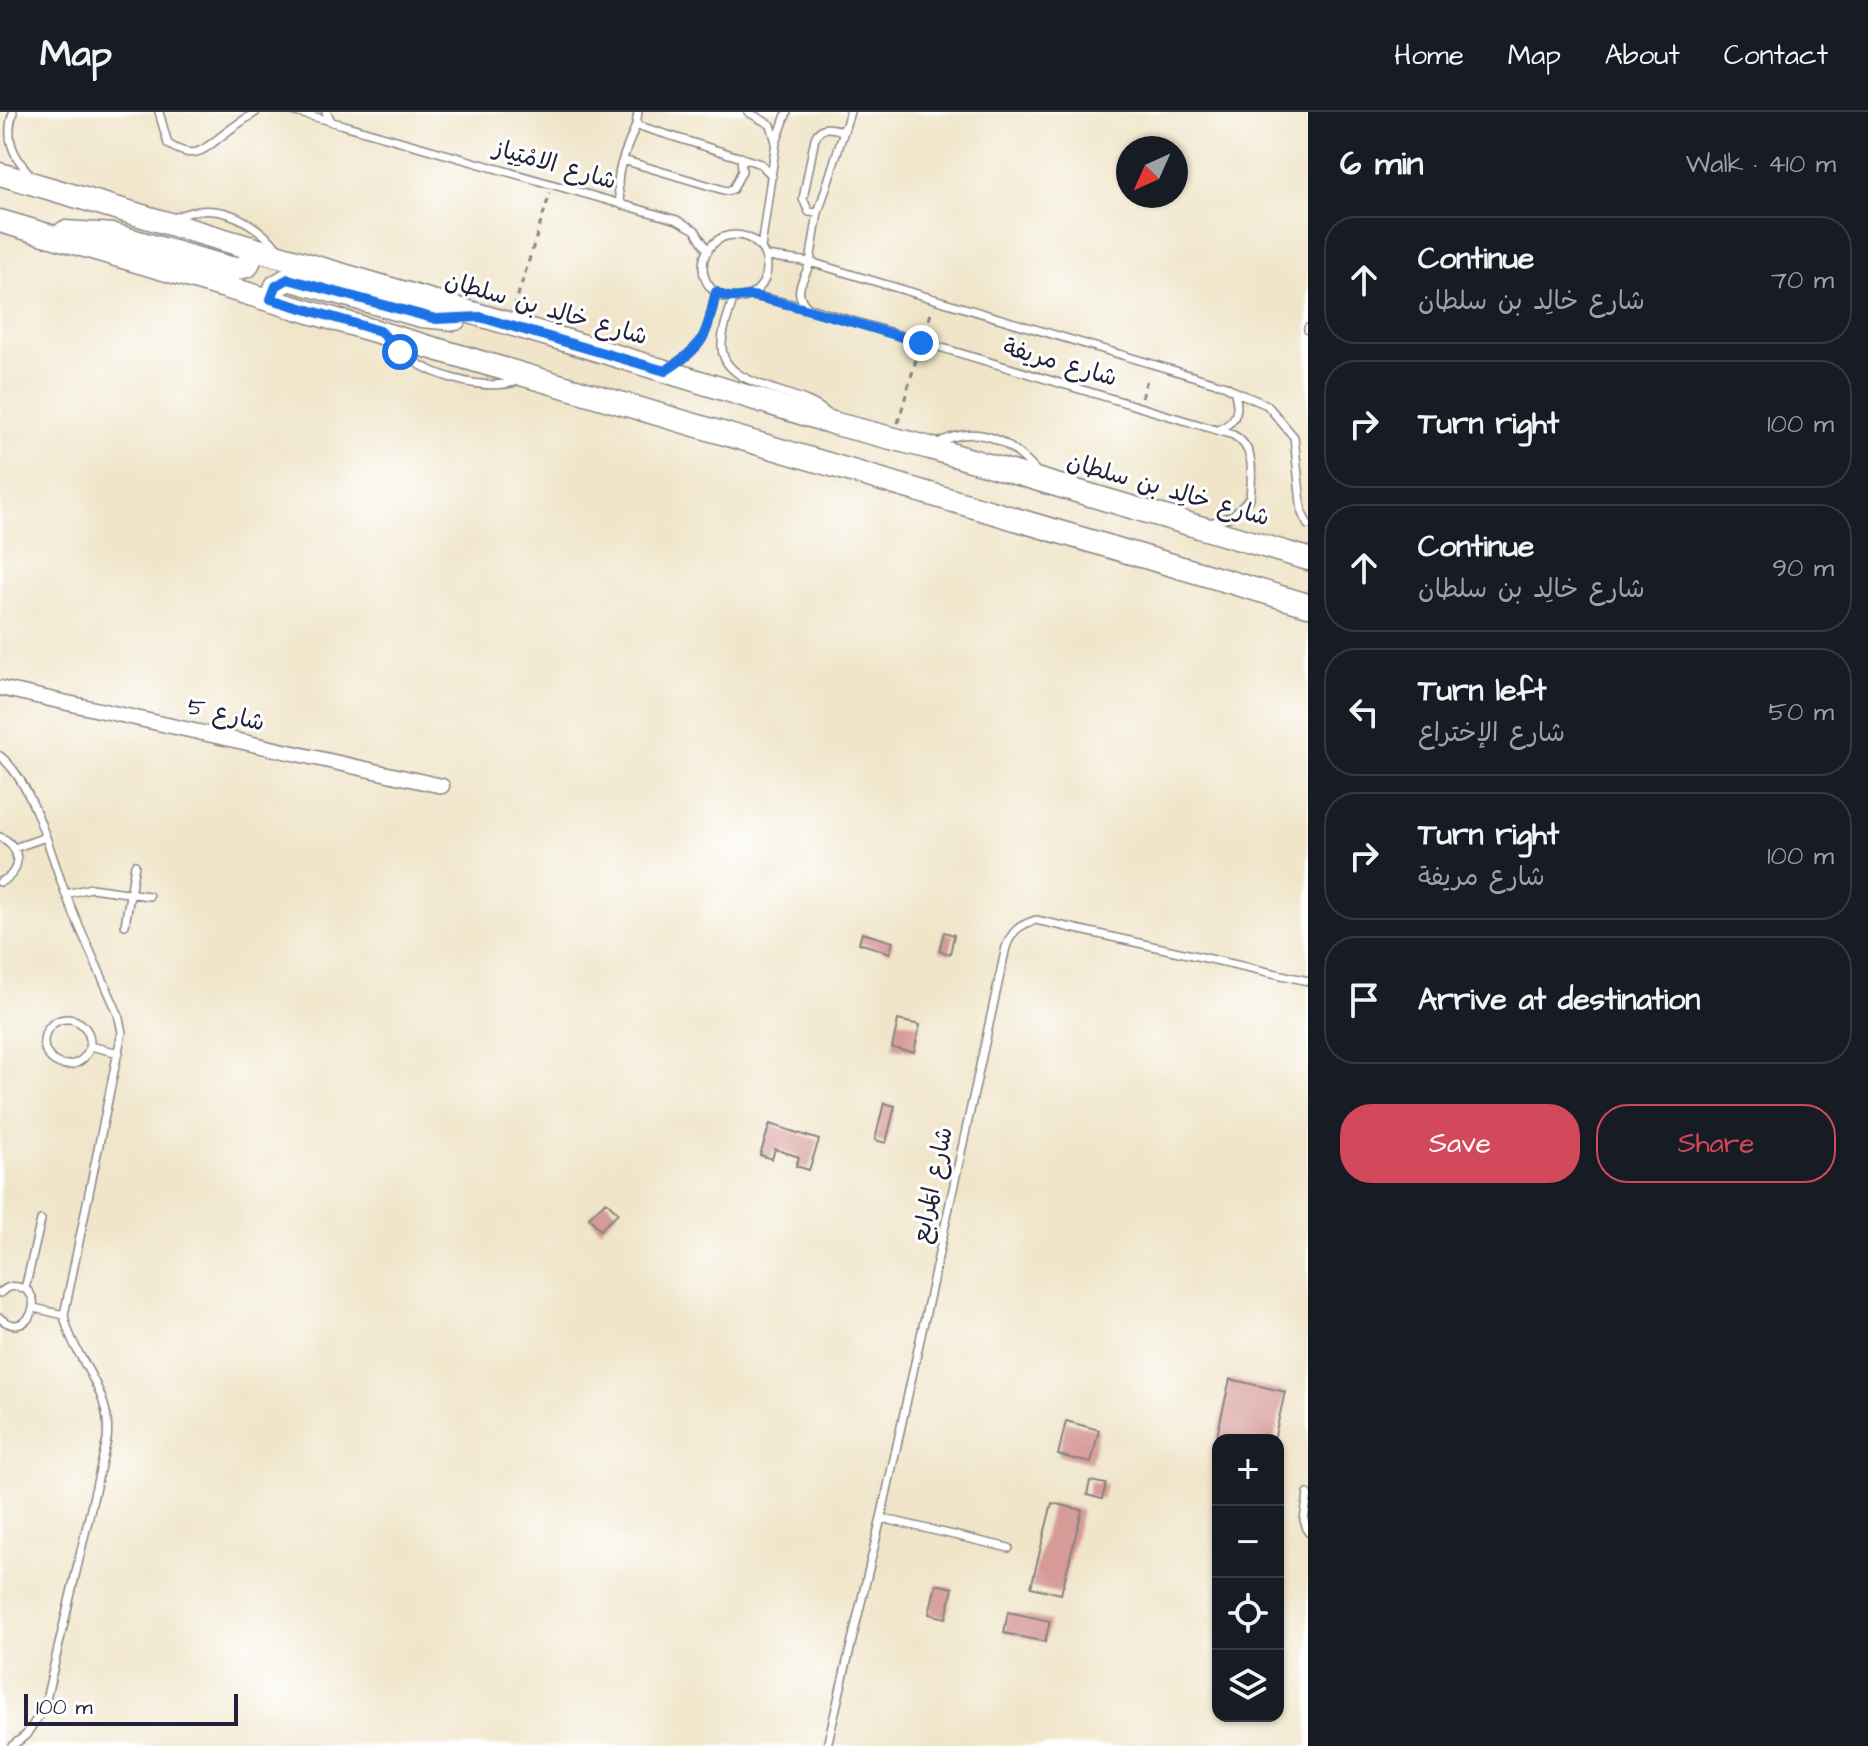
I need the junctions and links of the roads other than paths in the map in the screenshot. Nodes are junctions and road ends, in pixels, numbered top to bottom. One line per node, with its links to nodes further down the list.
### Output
1 (13, 112): 18 (lane)
2 (159, 112): 3 (lane)
3 (256, 112)
4 (295, 112): 10 (lane, شارع الامْتِياز)
5 (326, 112): 10 (lane)
6 (638, 112): 11 (lane)
7 (748, 112): 13 (lane)
8 (787, 112): 13 (lane)
9 (850, 112): 12 (lane)
10 (332, 122): 19 (lane, شارع الامْتِياز)
11 (636, 125): 14 (lane); 15 (lane)
12 (843, 131): 20 (lane); 20 (lane)
13 (776, 142): 17 (lane)
14 (741, 157): 15 (lane); 17 (lane)
15 (623, 160): 19 (lane)
16 (0, 174): 18 (main road, شارع خالِد بن سلطان)
17 (772, 176): 26 (lane)
18 (39, 185): 22 (main road, شارع خالِد بن سلطان)
19 (622, 205): 25 (lane, شارع الامْتِياز)
20 (818, 213): 28 (lane)
21 (0, 221): 23 (main road)
22 (165, 223): 24 (main road, شارع خالِد بن سلطان); 27 (lane)
23 (44, 234): 24 (main road); 31 (main road)
24 (255, 250): 27 (main road, شارع خالِد بن سلطان)
25 (708, 251): 26 (lane); 29 (lane)
26 (763, 252): 28 (lane); 30 (lane)
27 (289, 260): 34 (main road, شارع خالِد بن سلطان)
28 (810, 262): 33 (lane); 36 (lane)
29 (716, 292): 32 (lane); 35 (lane)
30 (751, 295): 32 (lane); 33 (lane, شارع مريفة)
31 (271, 299): 34 (main road); 43 (main road)
32 (733, 299): 37 (lane)
33 (809, 308): 38 (lane, شارع مريفة)
34 (480, 317): 35 (main road, شارع خالِد بن سلطان)
35 (665, 371): 37 (main road, شارع خالِد بن سلطان)
36 (1234, 391): 38 (lane); 39 (lane)
37 (836, 424): 41 (main road, شارع خالِد بن سلطان)
38 (1220, 429): 41 (lane, شارع مريفة)
39 (1305, 512): 40 (lane)
40 (1308, 525)
41 (1200, 526): 42 (main road, شارع خالِد بن سلطان)
42 (1308, 559)
43 (1308, 605)
44 (0, 688): 46 (street, شارع 5)
45 (0, 756): 48 (lane)
46 (442, 786)
47 (0, 837): 49 (lane)
48 (46, 837): 49 (lane); 52 (lane)
49 (14, 848): 51 (lane)
50 (135, 865): 53 (lane)
51 (0, 882)
52 (66, 894): 53 (lane); 58 (lane)
53 (130, 894): 54 (lane); 55 (lane)
54 (149, 896)
55 (125, 925)
56 (1308, 981): 66 (lane, شارع المَرابع)
57 (90, 1046): 57 (lane); 58 (lane)
58 (119, 1053): 63 (lane)
59 (41, 1220): 60 (lane)
60 (25, 1289): 61 (lane); 62 (lane)
61 (0, 1293)
62 (34, 1308): 63 (lane); 64 (lane)
63 (64, 1315): 69 (lane)
64 (0, 1318)
65 (1308, 1494): 67 (lane)
66 (881, 1518): 68 (lane); 70 (lane, شارع المَرابع)
67 (1308, 1532)
68 (1009, 1548)
69 (12, 1746)
70 (827, 1746)

